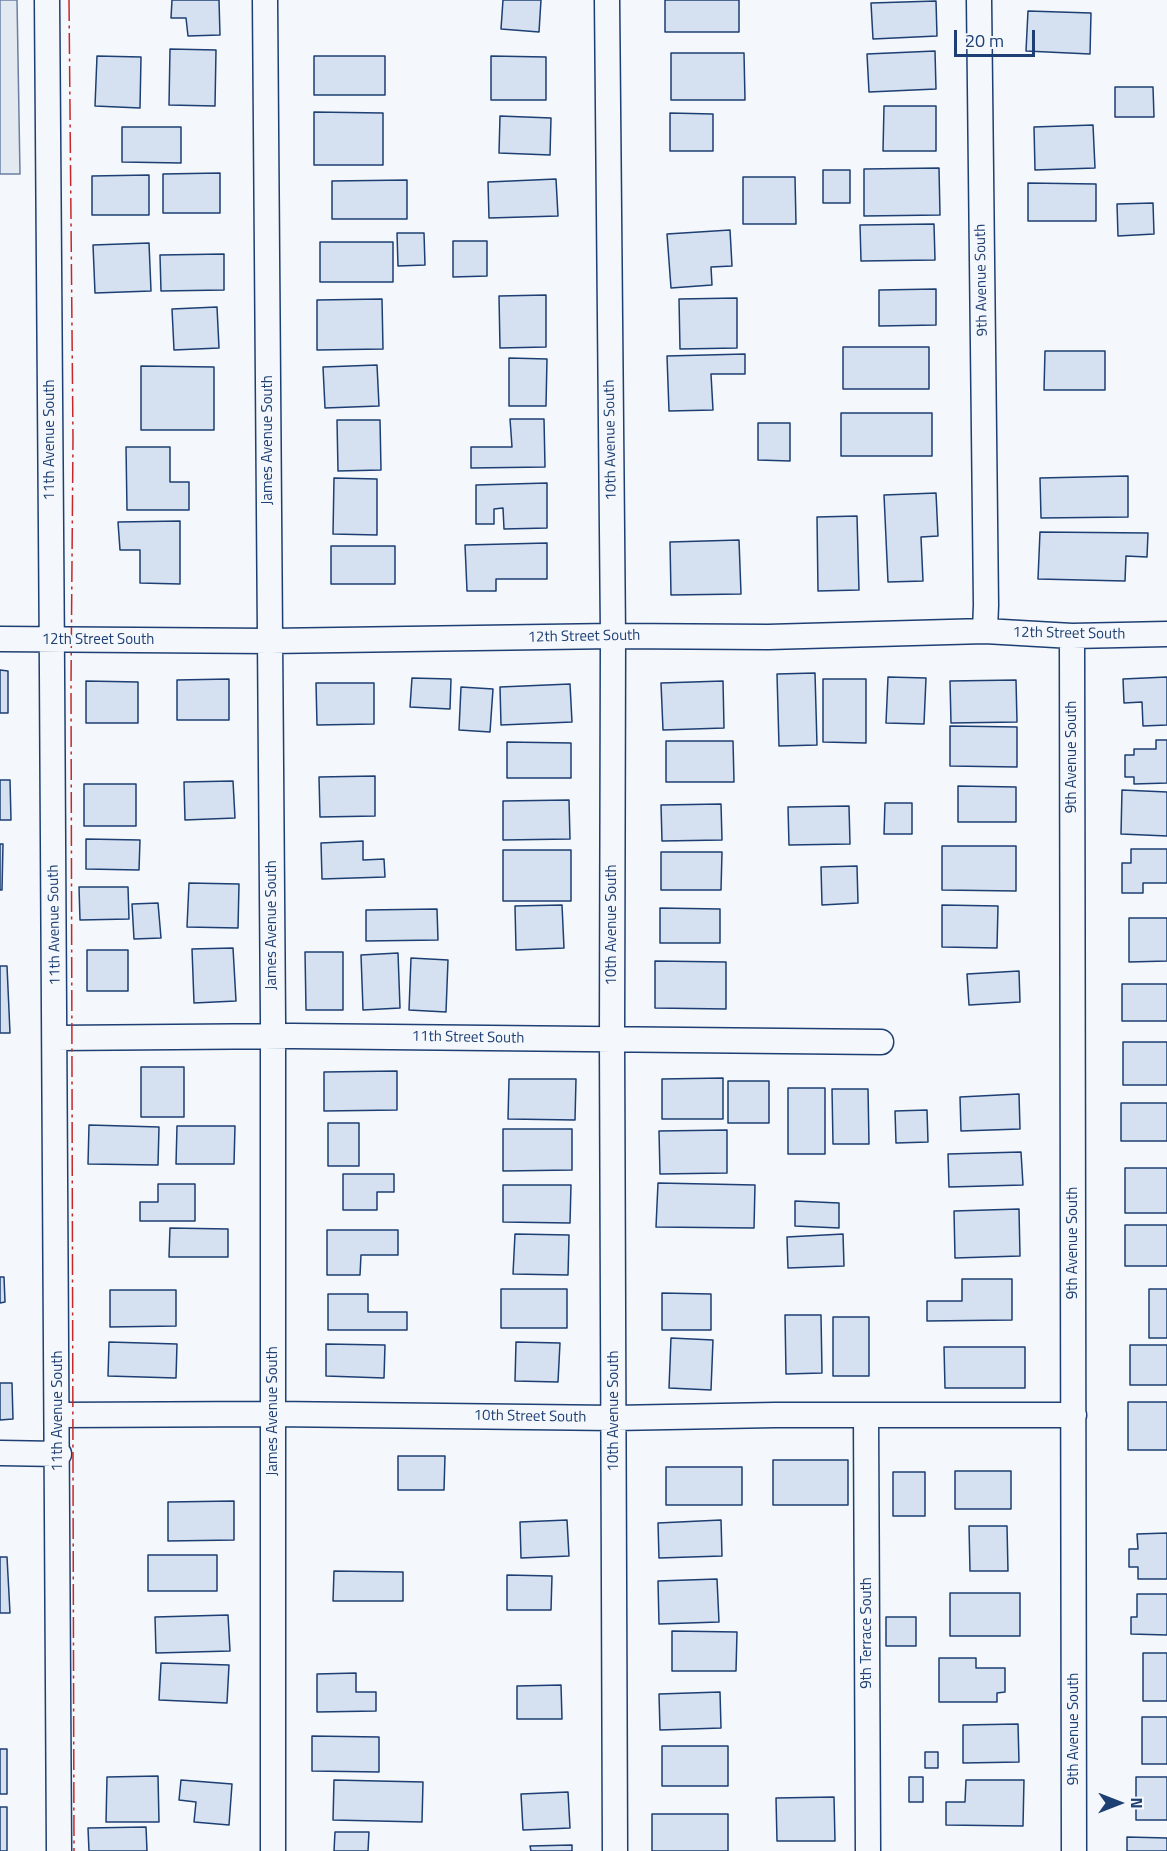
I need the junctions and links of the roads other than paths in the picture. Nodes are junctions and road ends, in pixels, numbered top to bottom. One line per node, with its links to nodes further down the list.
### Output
1 (48, 0): 10 (street, 11th Avenue South)
2 (265, 0): 11 (street, James Avenue South)
3 (607, 0): 7 (street, 10th Avenue South)
4 (979, 0): 5 (street, 9th Avenue South)
5 (985, 631): 7 (street, 12th Street South); 8 (street, 12th Street South)
6 (1167, 634): 8 (street, 12th Street South)
7 (614, 636): 11 (street, 12th Street South); 14 (street, 10th Avenue South)
8 (1072, 636): 17 (street, 9th Avenue South)
9 (0, 639): 10 (street, 12th Street South)
10 (51, 639): 11 (street, 12th Street South); 13 (street, 11th Avenue South)
11 (270, 641): 12 (street, James Avenue South)
12 (273, 1036): 13 (street, 11th Street South); 14 (street, 11th Street South); 16 (street, James Avenue South)
13 (56, 1038): 18 (street, 11th Avenue South)
14 (612, 1040): 15 (street, 11th Street South); 20 (street, 10th Avenue South)
15 (881, 1042)
16 (273, 1414): 18 (street, 10th Street South); 20 (street, 10th Street South); 24 (street, James Avenue South)
17 (1074, 1415): 19 (street, 10th Street South); 27 (street, 9th Avenue South)
18 (59, 1416): 22 (street, 11th Avenue South)
19 (866, 1416): 20 (street, 10th Street South); 26 (street, 9th Terrace South)
20 (614, 1418): 25 (street, 10th Avenue South)
21 (0, 1453): 22 (street)
22 (59, 1454): 23 (street, 11th Avenue South)
23 (60, 1851)
24 (273, 1851)
25 (615, 1851)
26 (868, 1851)
27 (1074, 1851)

